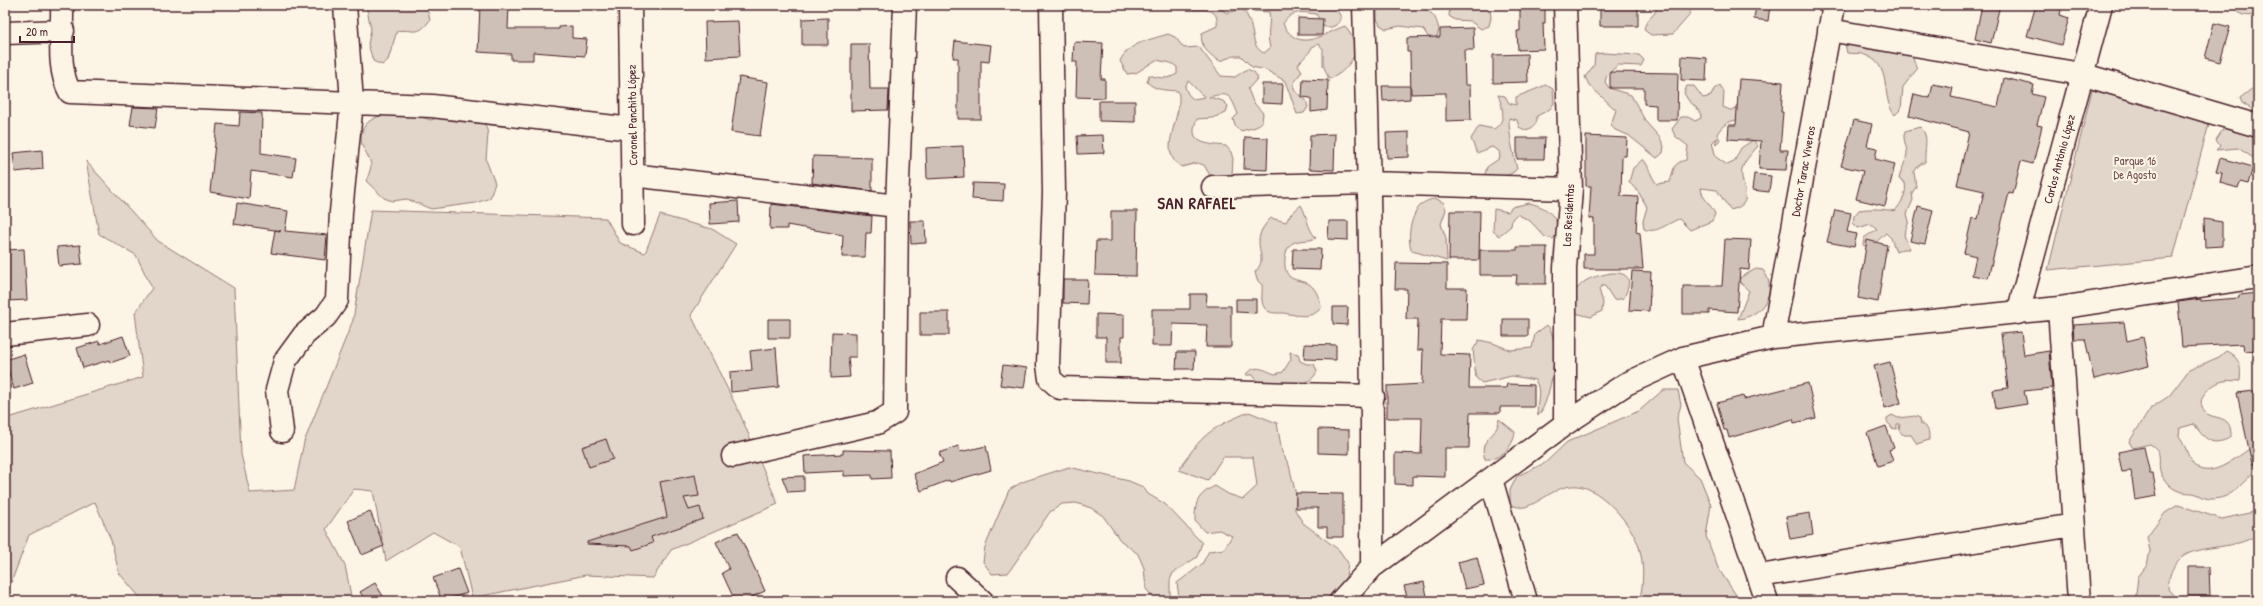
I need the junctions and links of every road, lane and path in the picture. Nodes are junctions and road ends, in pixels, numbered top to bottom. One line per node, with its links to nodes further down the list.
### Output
1 (62, 5): 11 (street)
2 (345, 5): 14 (street)
3 (630, 5): 16 (street, Coronel Panchito López)
4 (905, 5): 21 (street)
5 (1051, 5): 30 (street)
6 (1364, 5): 18 (street)
7 (1565, 5): 20 (street, Las Residentas)
8 (1834, 5): 10 (street, Doctor Tarac Viveros)
9 (2101, 5): 13 (street, Carlos António López)
10 (1829, 30): 13 (street); 28 (street, Doctor Tarac Viveros)
11 (63, 31): 12 (street); 14 (street)
12 (5, 34)
13 (2081, 74): 15 (street); 25 (street, Carlos António López)
14 (352, 102): 16 (street); 32 (street)
15 (2258, 126)
16 (632, 130): 17 (street, Coronel Panchito López)
17 (632, 175): 21 (street); 22 (street, Coronel Panchito López)
18 (1370, 183): 19 (street); 20 (street); 30 (street)
19 (1213, 187)
20 (1571, 189): 31 (street, Las Residentas)
21 (897, 206): 33 (street)
22 (633, 224)
23 (2258, 277): 24 (street)
24 (2059, 308): 25 (street); 35 (street)
25 (2018, 313): 28 (street)
26 (88, 325): 27 (street)
27 (5, 334)
28 (1773, 337): 29 (street)
29 (1683, 358): 31 (street); 37 (street)
30 (1373, 396): 36 (street)
31 (1564, 424): 34 (street)
32 (282, 431)
33 (732, 456)
34 (1491, 479): 36 (street); 41 (street)
35 (2074, 525): 37 (street); 43 (street)
36 (1372, 567): 40 (street)
37 (1759, 576): 42 (street)
38 (957, 578): 39 (street)
39 (982, 601)
40 (1341, 601)
41 (1526, 601)
42 (1767, 601)
43 (2079, 601)

